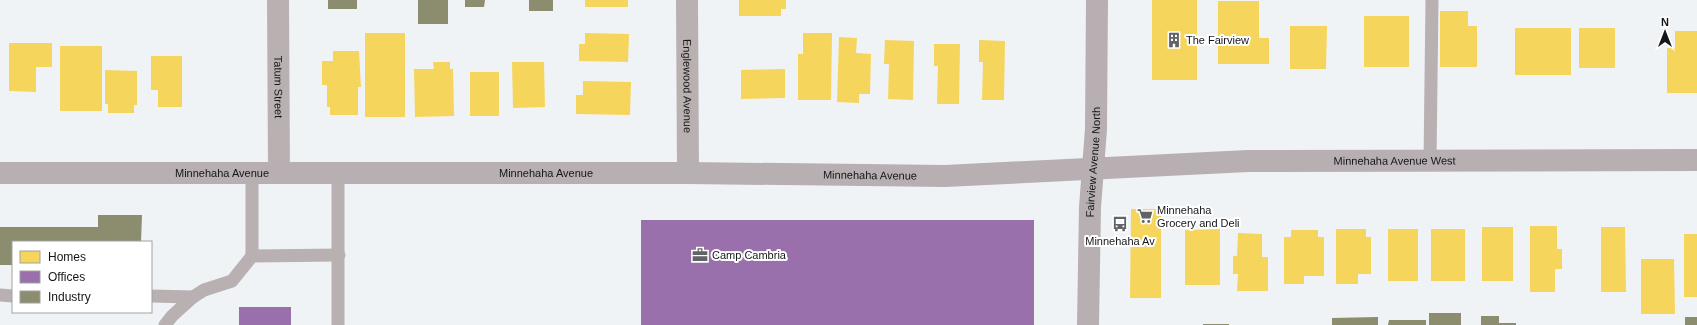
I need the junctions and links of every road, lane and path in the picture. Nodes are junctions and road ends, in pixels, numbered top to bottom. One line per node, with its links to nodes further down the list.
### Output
1 (278, 0): 10 (street, Tatum Street)
2 (687, 0): 12 (street, Englewood Avenue)
3 (1096, 0): 7 (street, Fairview Avenue North)
4 (1432, 0): 6 (lane)
5 (1697, 160): 6 (street, Minnehaha Avenue West)
6 (1430, 162): 7 (street, Minnehaha Avenue West)
7 (1092, 168): 12 (street, Minnehaha Avenue); 21 (street, Fairview Avenue North)
8 (0, 173): 9 (street, Minnehaha Avenue)
9 (252, 173): 10 (street, Minnehaha Avenue); 14 (lane)
10 (279, 173): 11 (street, Minnehaha Avenue)
11 (338, 173): 12 (street, Minnehaha Avenue); 13 (lane)
12 (688, 173)
13 (339, 255): 14 (lane); 20 (lane)
14 (252, 256): 18 (lane)
15 (0, 295): 16 (lane)
16 (12, 296)
17 (152, 296): 18 (lane)
18 (193, 297): 19 (lane)
19 (165, 325)
20 (338, 325)
21 (1088, 325)

